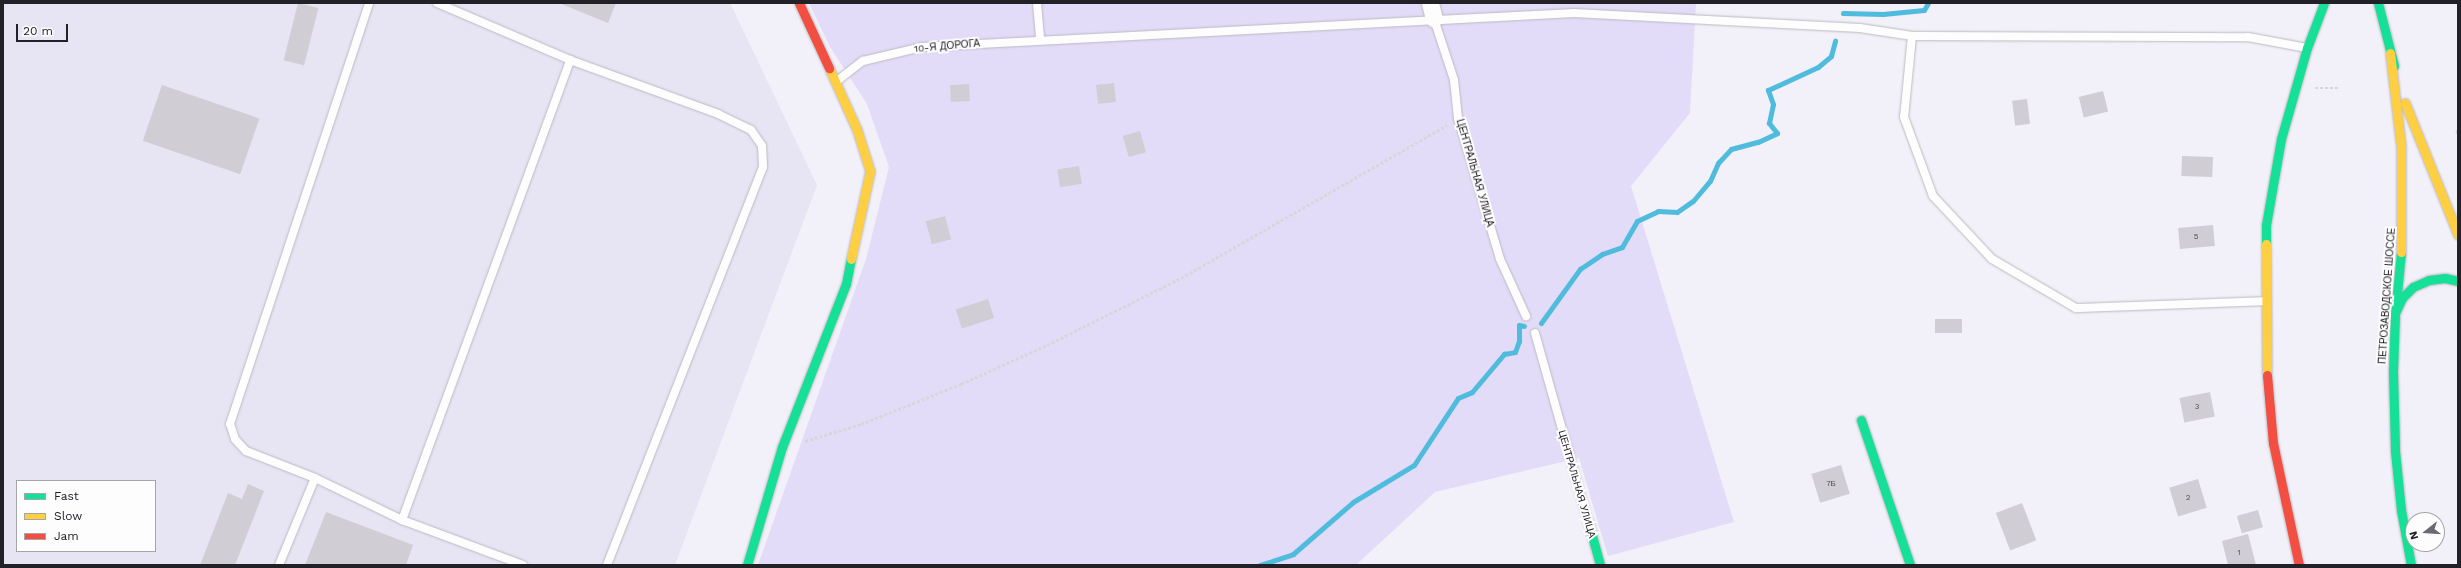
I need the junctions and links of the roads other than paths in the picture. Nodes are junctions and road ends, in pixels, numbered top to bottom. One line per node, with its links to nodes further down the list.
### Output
1 (368, 3): 21 (lane)
2 (437, 3): 12 (lane)
3 (799, 3): 13 (street)
4 (1037, 3): 9 (lane)
5 (2324, 3): 10 (street)
6 (2378, 3): 11 (street, ПЕТРОЗАВОДСКОЕ ШОССЕ)
7 (1432, 11): 8 (lane, 10-Я ДОРОГА); 9 (lane, 10-Я ДОРОГА); 18 (lane, ЦЕНТРАЛЬНАЯ УЛИЦА)
8 (1912, 36): 10 (lane, 10-Я ДОРОГА); 16 (lane)
9 (1040, 39): 13 (lane, 10-Я ДОРОГА)
10 (2307, 48): 16 (street)
11 (2390, 53): 14 (street, ПЕТРОЗАВОДСКОЕ ШОССЕ); 17 (street, ПЕТРОЗАВОДСКОЕ ШОССЕ)
12 (570, 60): 22 (lane); 26 (lane)
13 (837, 81): 27 (street)
14 (2458, 235)
15 (2458, 281): 17 (street)
16 (2265, 301): 30 (street)
17 (2395, 314): 31 (street, ПЕТРОЗАВОДСКОЕ ШОССЕ)
18 (1526, 316)
19 (1535, 334): 23 (lane, ЦЕНТРАЛЬНАЯ УЛИЦА)
20 (1861, 420): 29 (street)
21 (315, 478): 22 (lane); 24 (lane)
22 (402, 520): 25 (lane)
23 (1588, 521): 28 (street, ЦЕНТРАЛЬНАЯ УЛИЦА)
24 (279, 565)
25 (523, 565)
26 (607, 565)
27 (747, 565)
28 (1600, 565)
29 (1910, 565)
30 (2299, 565)
31 (2411, 565)

